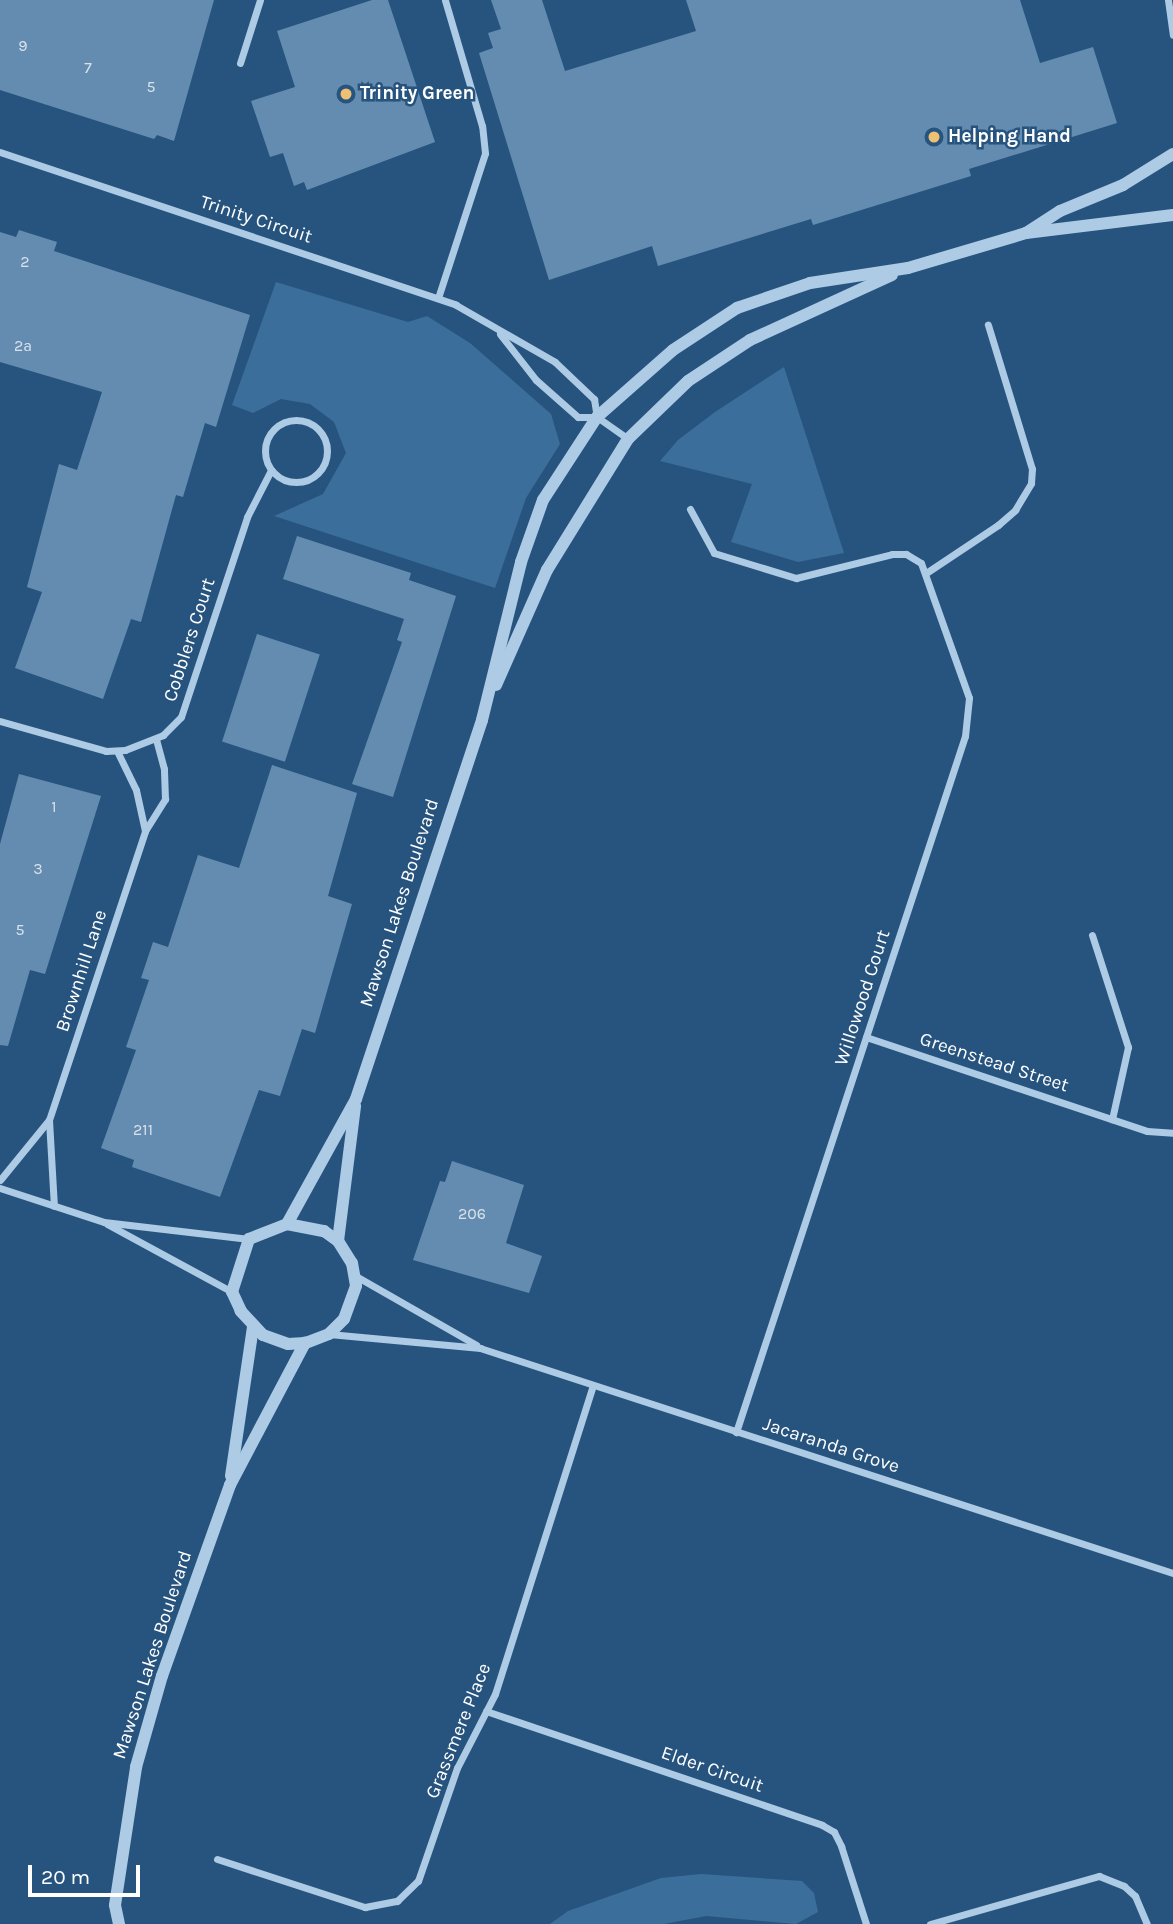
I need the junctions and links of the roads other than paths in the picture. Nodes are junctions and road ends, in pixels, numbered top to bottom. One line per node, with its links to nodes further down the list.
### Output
1 (260, 0): 5 (street)
2 (444, 0): 11 (street)
3 (1168, 0): 4 (street)
4 (1173, 36)
5 (240, 63)
6 (0, 152): 11 (street, Trinity Circuit)
7 (1173, 154): 9 (street, Mawson Lakes Boulevard)
8 (1173, 215): 9 (street, Mawson Lakes Boulevard)
9 (1026, 233): 10 (street, Mawson Lakes Boulevard)
10 (908, 268): 14 (street, Mawson Lakes Boulevard); 15 (street, Mawson Lakes Boulevard)
11 (438, 298): 13 (street, Trinity Circuit)
12 (988, 325): 18 (street)
13 (497, 331): 14 (street, Trinity Circuit); 14 (street, Trinity Circuit)
14 (597, 417): 15 (street, Trinity Circuit); 19 (street, Mawson Lakes Boulevard)
15 (628, 439): 19 (street, Mawson Lakes Boulevard)
16 (271, 470): 16 (street); 21 (street, Cobblers Court)
17 (690, 509): 18 (street)
18 (926, 573): 25 (street, Willowood Court)
19 (482, 720): 26 (street, Mawson Lakes Boulevard)
20 (0, 721): 22 (street)
21 (156, 739): 22 (street, Cobblers Court); 23 (street, Brownhill Lane)
22 (117, 751): 23 (street)
23 (145, 831): 27 (street, Brownhill Lane)
24 (1092, 935): 28 (street)
25 (866, 1037): 28 (street, Greenstead Street); 44 (street, Willowood Court)
26 (356, 1098): 34 (street, Mawson Lakes Boulevard); 36 (street, Mawson Lakes Boulevard)
27 (49, 1119): 30 (street, Brownhill Lane); 32 (street, Brownhill Lane)
28 (1112, 1119): 29 (street, Greenstead Street)
29 (1173, 1133)
30 (0, 1181)
31 (0, 1188): 32 (street)
32 (54, 1206): 33 (street)
33 (104, 1222): 35 (street); 38 (street)
34 (287, 1224): 35 (street); 36 (street)
35 (249, 1239): 38 (street)
36 (338, 1241): 37 (street)
37 (354, 1275): 40 (street); 42 (street, Jacaranda Grove)
38 (232, 1292): 39 (street)
39 (253, 1327): 41 (street); 45 (street, Mawson Lakes Boulevard)
40 (329, 1334): 41 (street); 42 (street, Jacaranda Grove)
41 (305, 1343): 45 (street, Mawson Lakes Boulevard)
42 (480, 1348): 43 (street, Jacaranda Grove)
43 (593, 1385): 44 (street, Jacaranda Grove); 47 (street, Grassmere Place)
44 (736, 1432): 46 (street, Jacaranda Grove)
45 (230, 1485): 49 (street, Mawson Lakes Boulevard)
46 (1173, 1573)
47 (486, 1711): 48 (street, Grassmere Place); 50 (street, Elder Circuit)
48 (217, 1859)
49 (119, 1924)
50 (866, 1924)
51 (930, 1924): 52 (street)
52 (1147, 1924)

